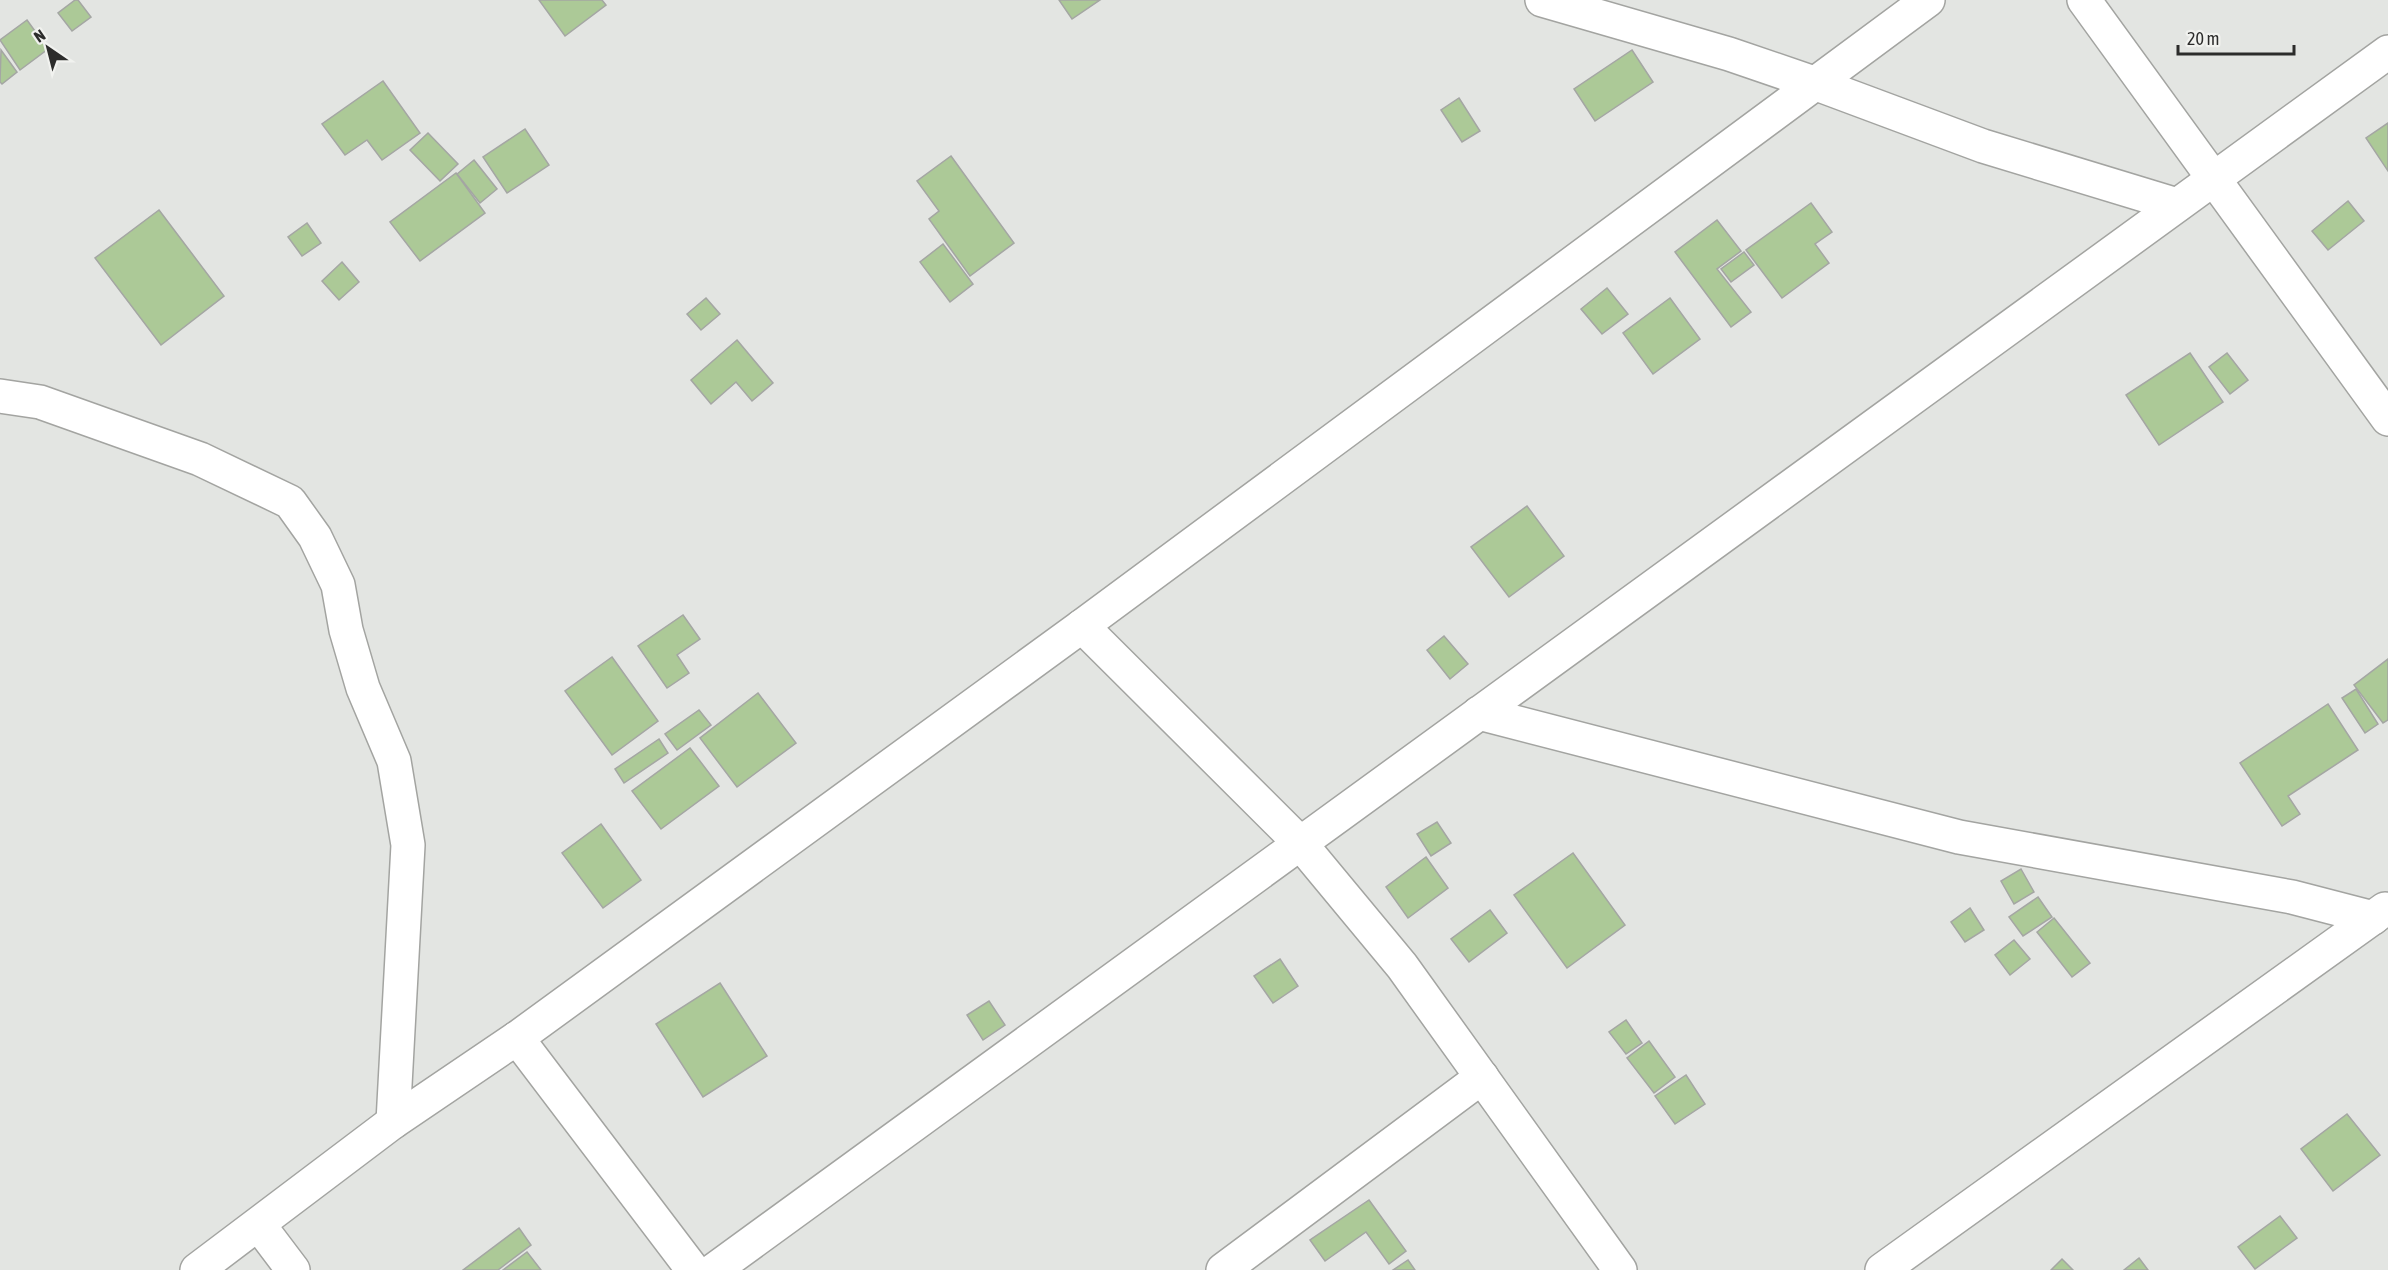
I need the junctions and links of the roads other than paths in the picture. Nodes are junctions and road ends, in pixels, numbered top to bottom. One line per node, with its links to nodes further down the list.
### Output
1 (1542, 0): 5 (street)
2 (1928, 0): 5 (street)
3 (2084, 0): 6 (street)
4 (2388, 52): 6 (street)
5 (1814, 83): 7 (street); 10 (street)
6 (2214, 178): 7 (street); 9 (street)
7 (2177, 205): 11 (street)
8 (0, 396): 16 (street)
9 (2388, 419)
10 (1082, 626): 12 (street); 14 (street)
11 (1479, 713): 12 (street); 13 (street)
12 (1300, 843): 15 (street); 21 (street)
13 (2380, 912): 24 (street)
14 (517, 1038): 16 (street); 20 (street)
15 (1482, 1077): 22 (street); 23 (street)
16 (393, 1122): 17 (street)
17 (259, 1225): 18 (street); 19 (street)
18 (197, 1270)
19 (293, 1270)
20 (693, 1270)
21 (714, 1270)
22 (1223, 1270)
23 (1620, 1270)
24 (1882, 1270)

